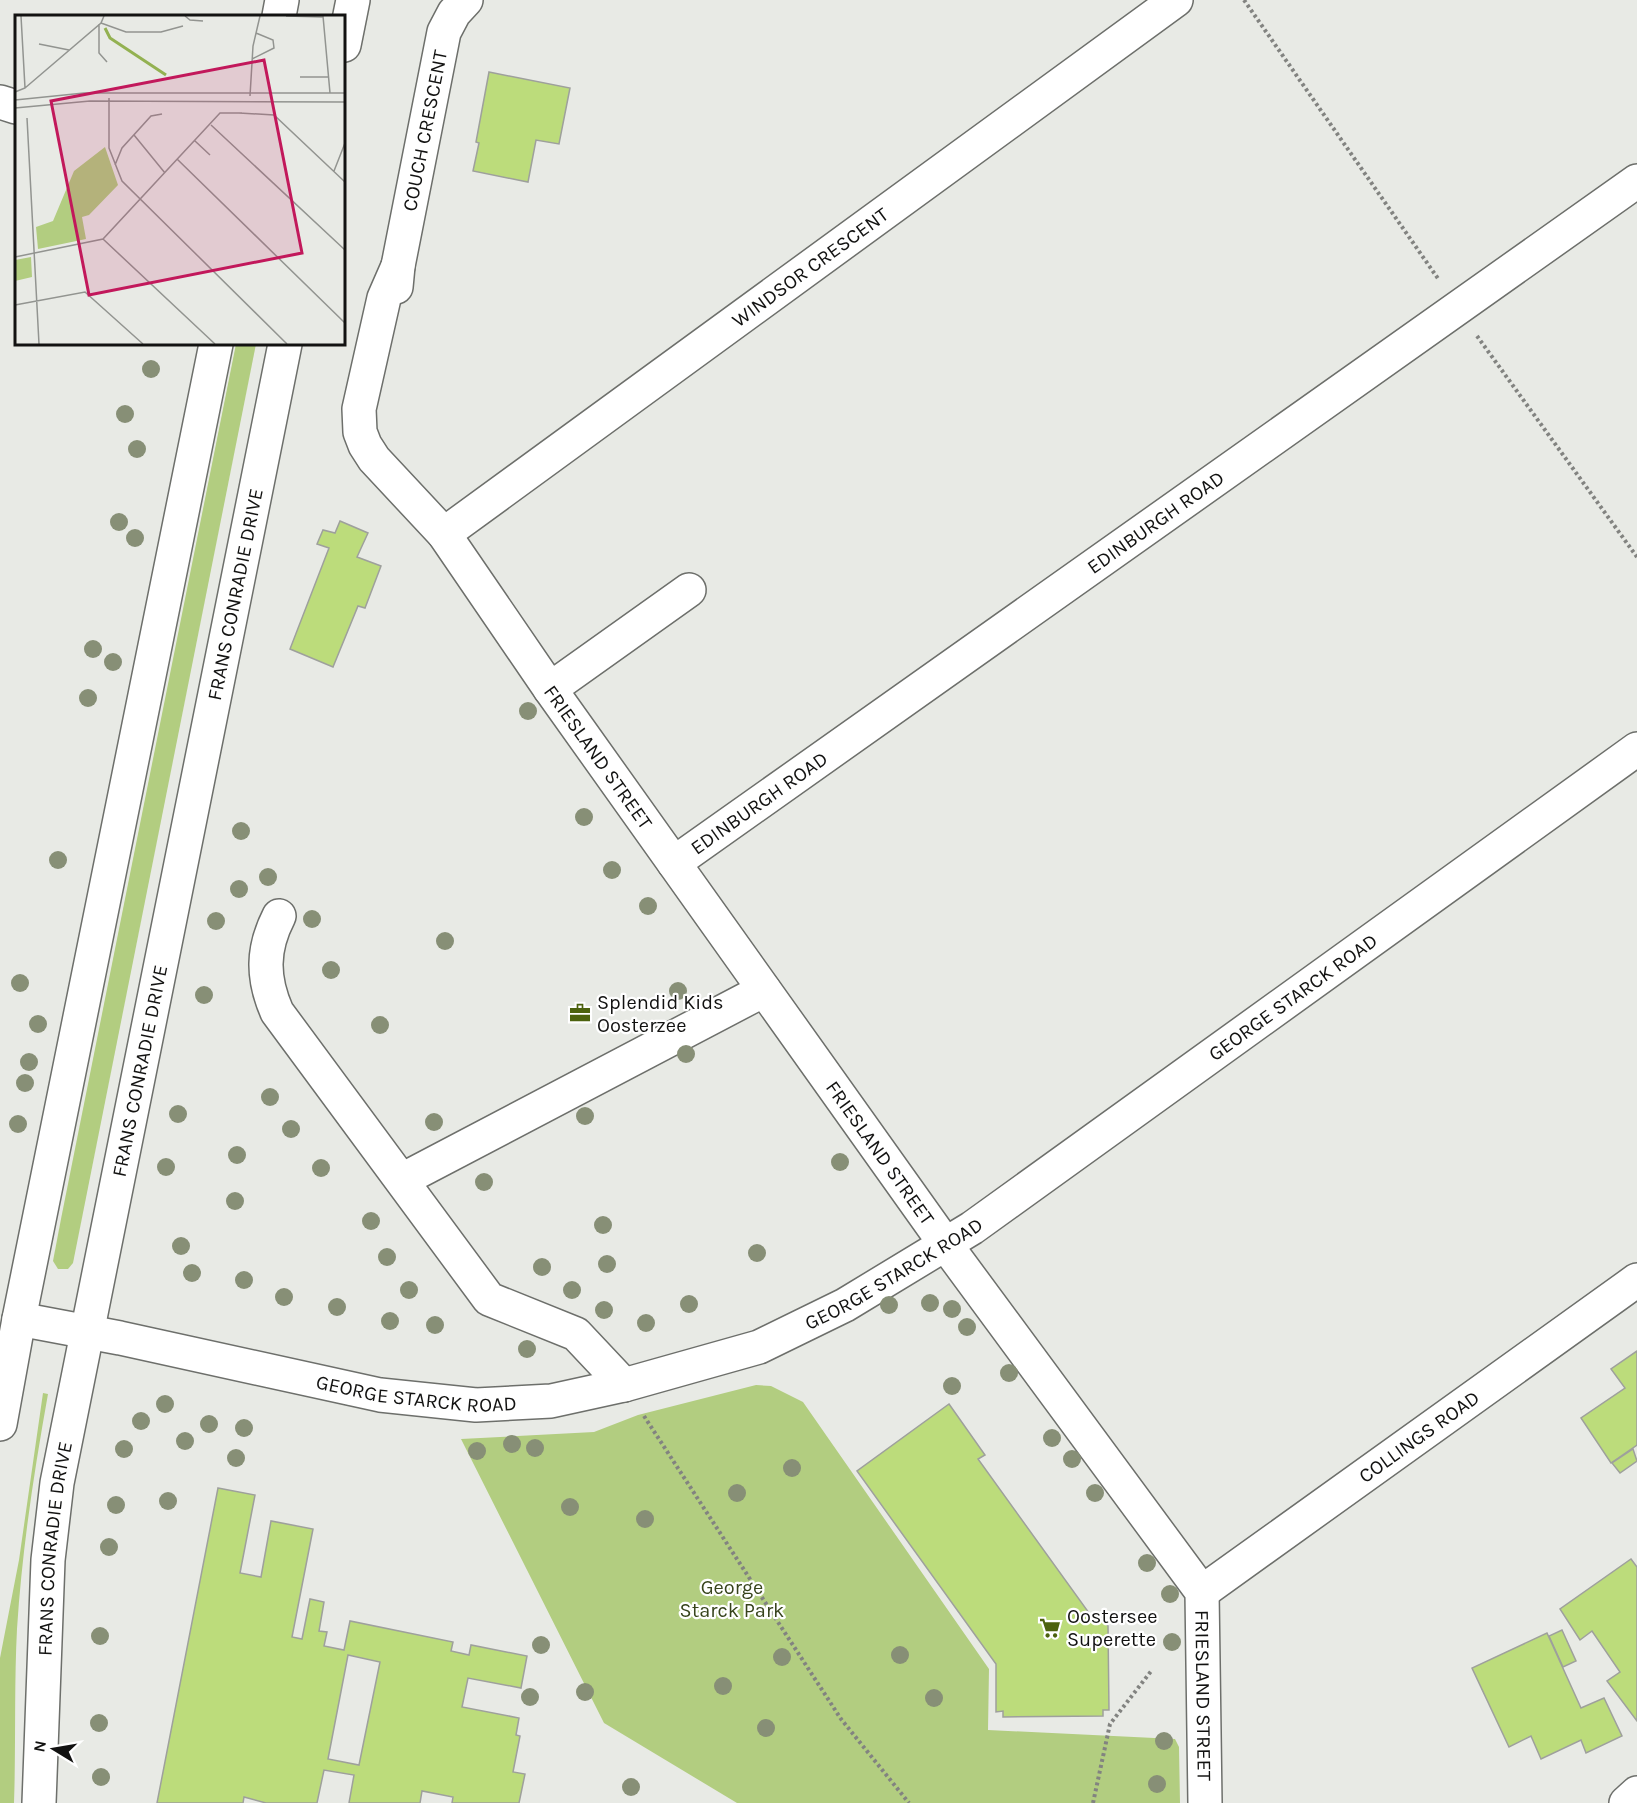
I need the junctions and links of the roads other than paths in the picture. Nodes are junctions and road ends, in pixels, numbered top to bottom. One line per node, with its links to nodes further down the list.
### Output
1 (282, 0): 5 (street)
2 (352, 0): 6 (street)
3 (465, 0): 12 (street, COUCH CRESCENT)
4 (1176, 0): 12 (street, WINDSOR CRESCENT)
5 (279, 15)
6 (345, 39)
7 (0, 102): 8 (street)
8 (15, 107)
9 (1637, 181): 16 (street, EDINBURGH ROAD)
10 (216, 345): 22 (street)
11 (285, 345): 23 (street, FRANS CONRADIE DRIVE)
12 (433, 524): 14 (street, FRIESLAND STREET)
13 (689, 590): 14 (street)
14 (550, 689): 16 (street, FRIESLAND STREET)
15 (1637, 749): 20 (street, GEORGE STARCK ROAD)
16 (674, 863): 18 (street, FRIESLAND STREET)
17 (279, 916): 19 (street)
18 (764, 990): 19 (street); 20 (street, FRIESLAND STREET)
19 (402, 1180): 24 (street)
20 (946, 1245): 24 (street, GEORGE STARCK ROAD); 26 (street, FRIESLAND STREET)
21 (1637, 1280): 26 (street, COLLINGS ROAD)
22 (19, 1318): 23 (street, GEORGE STARCK ROAD); 25 (street)
23 (86, 1332): 24 (street, GEORGE STARCK ROAD); 28 (street, FRANS CONRADIE DRIVE)
24 (624, 1385)
25 (0, 1424)
26 (1202, 1592): 29 (street, FRIESLAND STREET)
27 (1637, 1793): 30 (street)
28 (39, 1803)
29 (1205, 1803)
30 (1626, 1803)

